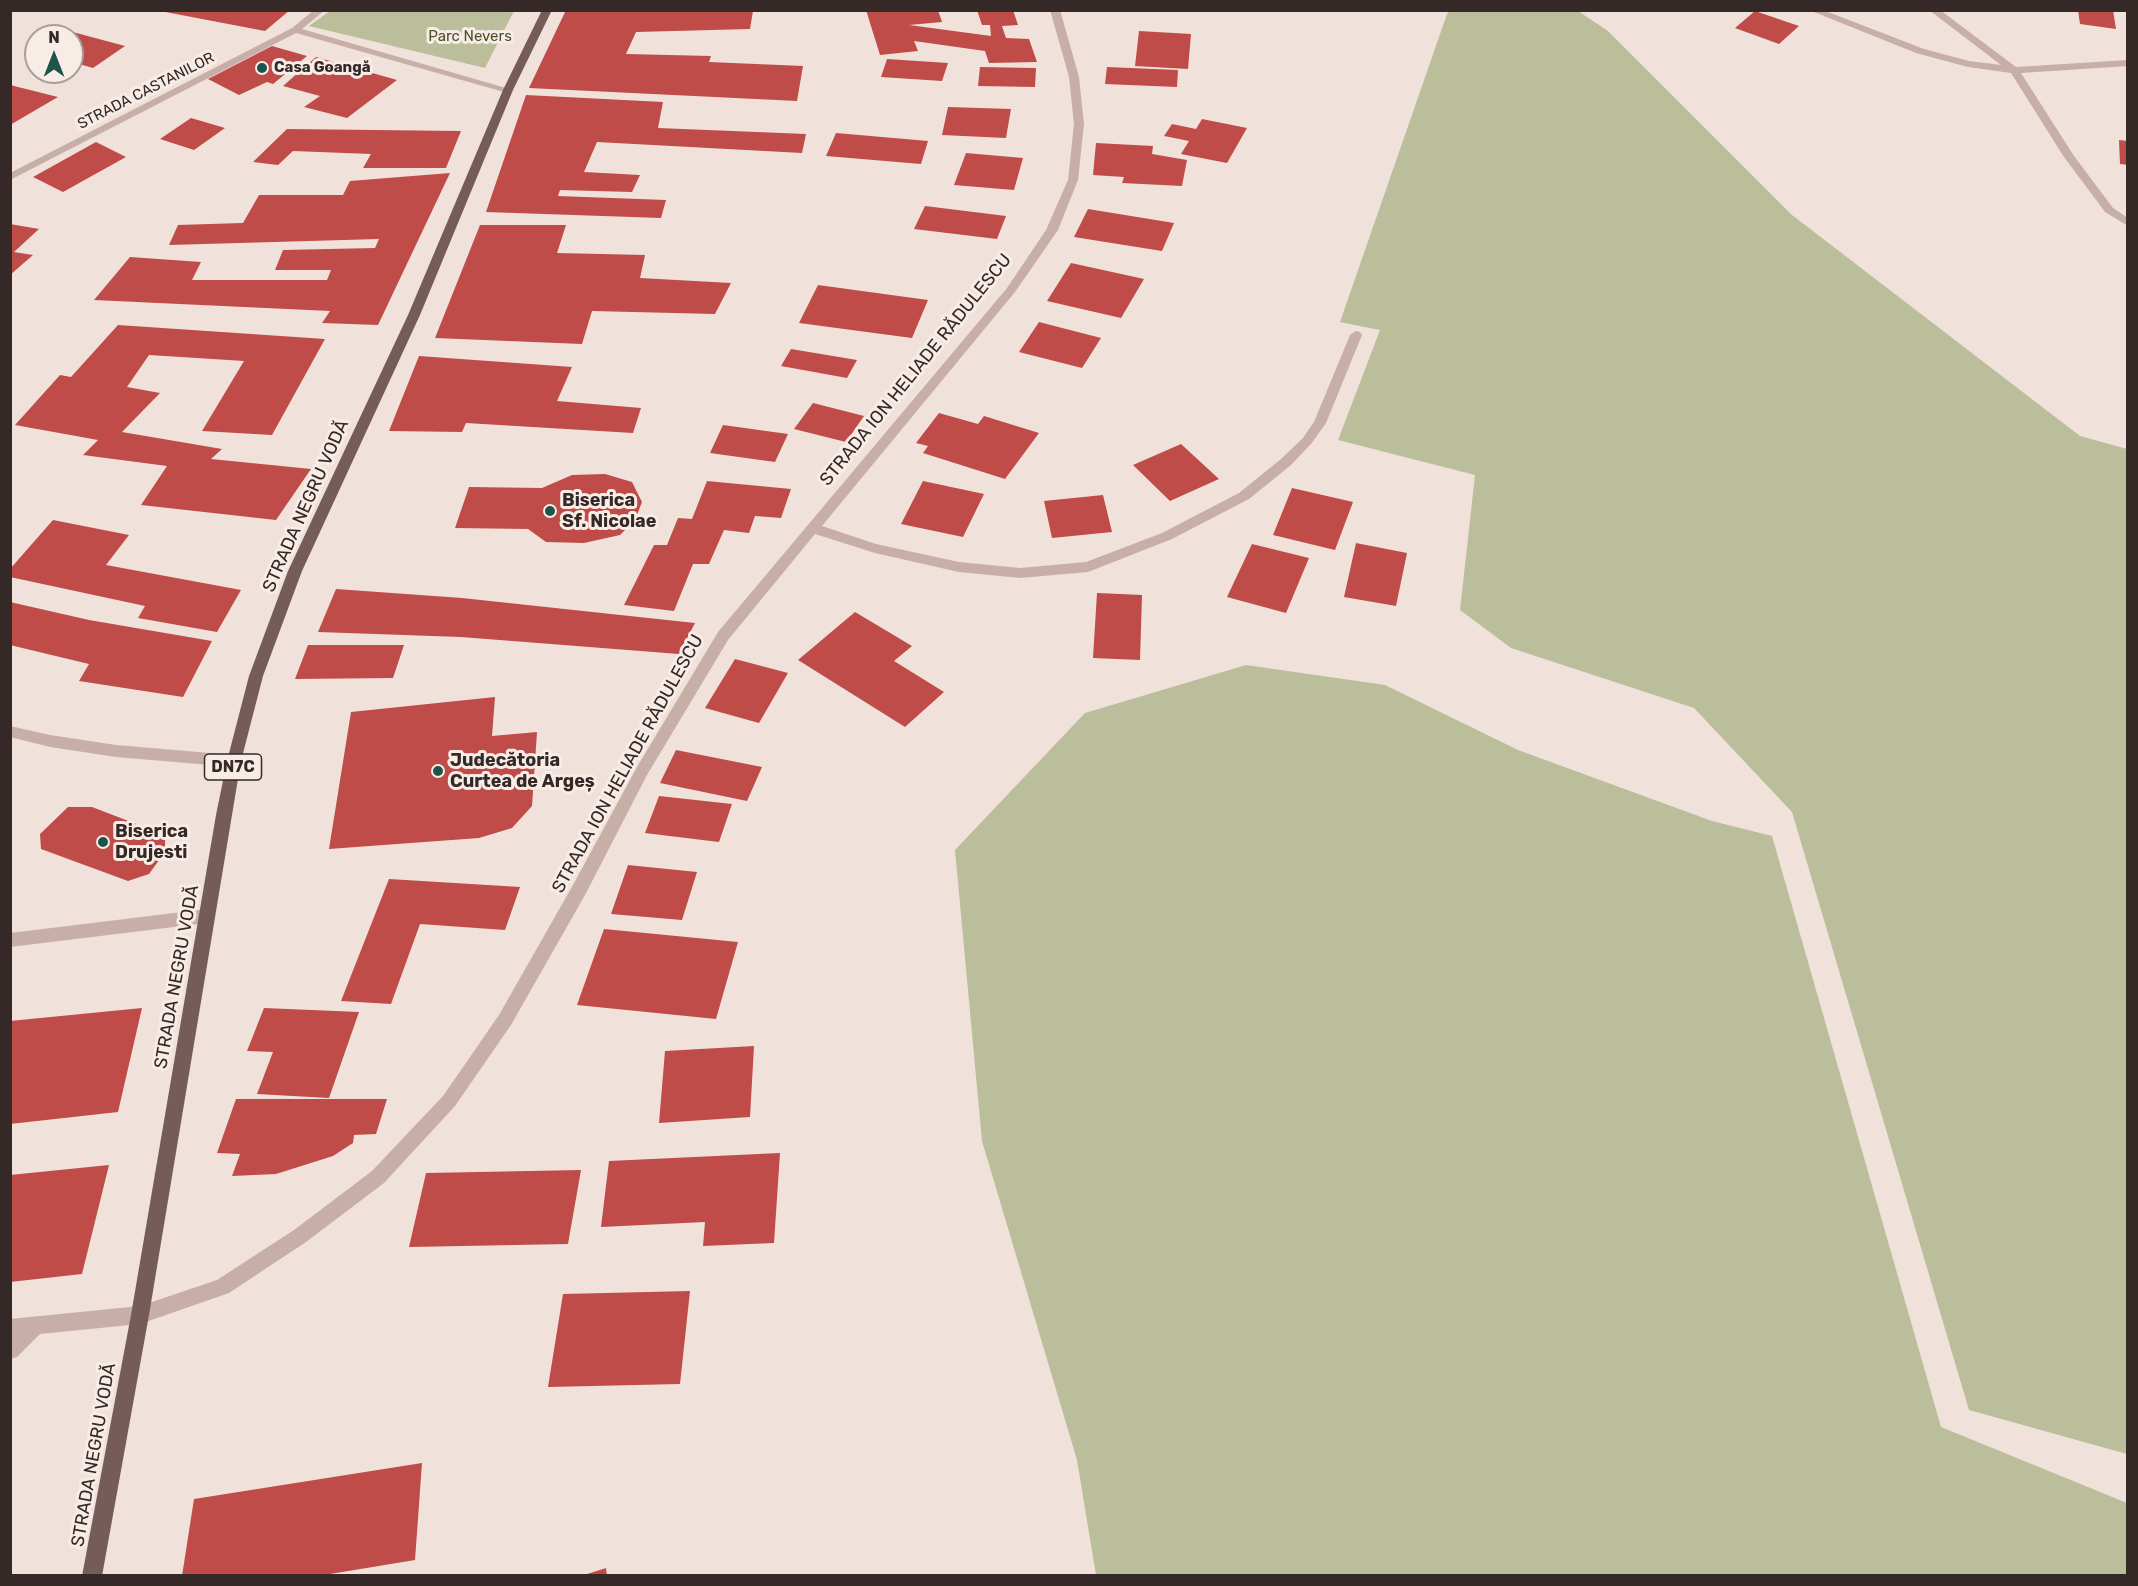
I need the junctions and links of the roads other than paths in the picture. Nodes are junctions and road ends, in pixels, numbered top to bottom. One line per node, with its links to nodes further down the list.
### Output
1 (321, 10): 6 (street, STRADA CASTANILOR)
2 (546, 10): 9 (main road, STRADA NEGRU VODĂ / DN7C)
3 (1055, 10): 13 (street, STRADA ION HELIADE RĂDULESCU)
4 (1813, 10): 8 (street)
5 (1933, 10): 8 (street)
6 (295, 30): 9 (street); 10 (street, STRADA CASTANILOR)
7 (2127, 63): 8 (street)
8 (2014, 70): 11 (street)
9 (508, 90): 15 (main road, STRADA NEGRU VODĂ / DN7C)
10 (10, 177)
11 (2127, 223)
12 (1356, 335): 13 (street)
13 (812, 528): 18 (street, STRADA ION HELIADE RĂDULESCU)
14 (10, 731): 15 (street)
15 (234, 761): 16 (main road, STRADA NEGRU VODĂ / DN7C)
16 (207, 916): 17 (street); 18 (main road, STRADA NEGRU VODĂ / DN7C)
17 (10, 940)
18 (140, 1315): 19 (street, STRADA ION HELIADE RĂDULESCU); 22 (main road, STRADA NEGRU VODĂ / DN7C)
19 (35, 1326): 20 (street, STRADA ION HELIADE RĂDULESCU); 21 (street)
20 (10, 1328)
21 (10, 1350)
22 (92, 1575)

